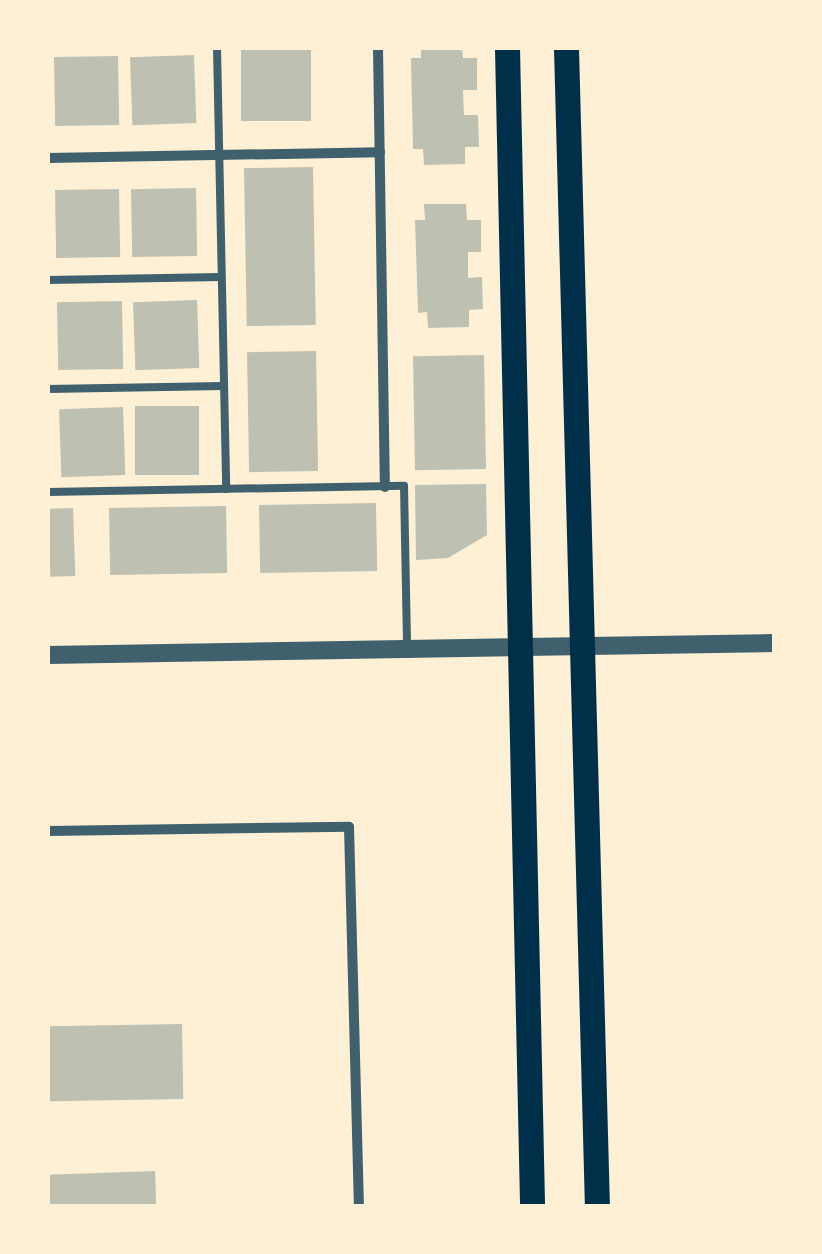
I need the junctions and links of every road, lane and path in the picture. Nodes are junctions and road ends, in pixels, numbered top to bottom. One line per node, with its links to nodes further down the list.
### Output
1 (218, 48): 6 (lane)
2 (378, 48): 5 (street)
3 (507, 48): 17 (main road)
4 (566, 48): 16 (main road)
5 (380, 152): 6 (street); 12 (street)
6 (219, 155): 7 (street); 8 (lane)
7 (48, 158)
8 (222, 278): 9 (lane); 10 (lane)
9 (48, 280)
10 (223, 386): 11 (lane); 13 (lane)
11 (48, 388)
12 (385, 487): 13 (lane); 18 (lane)
13 (226, 490): 14 (lane)
14 (48, 492)
15 (774, 644): 16 (street)
16 (582, 646): 17 (street); 23 (main road)
17 (520, 647): 18 (street); 22 (main road)
18 (408, 649): 19 (street)
19 (48, 654)
20 (48, 831): 21 (street)
21 (359, 1206)
22 (532, 1206)
23 (597, 1206)

